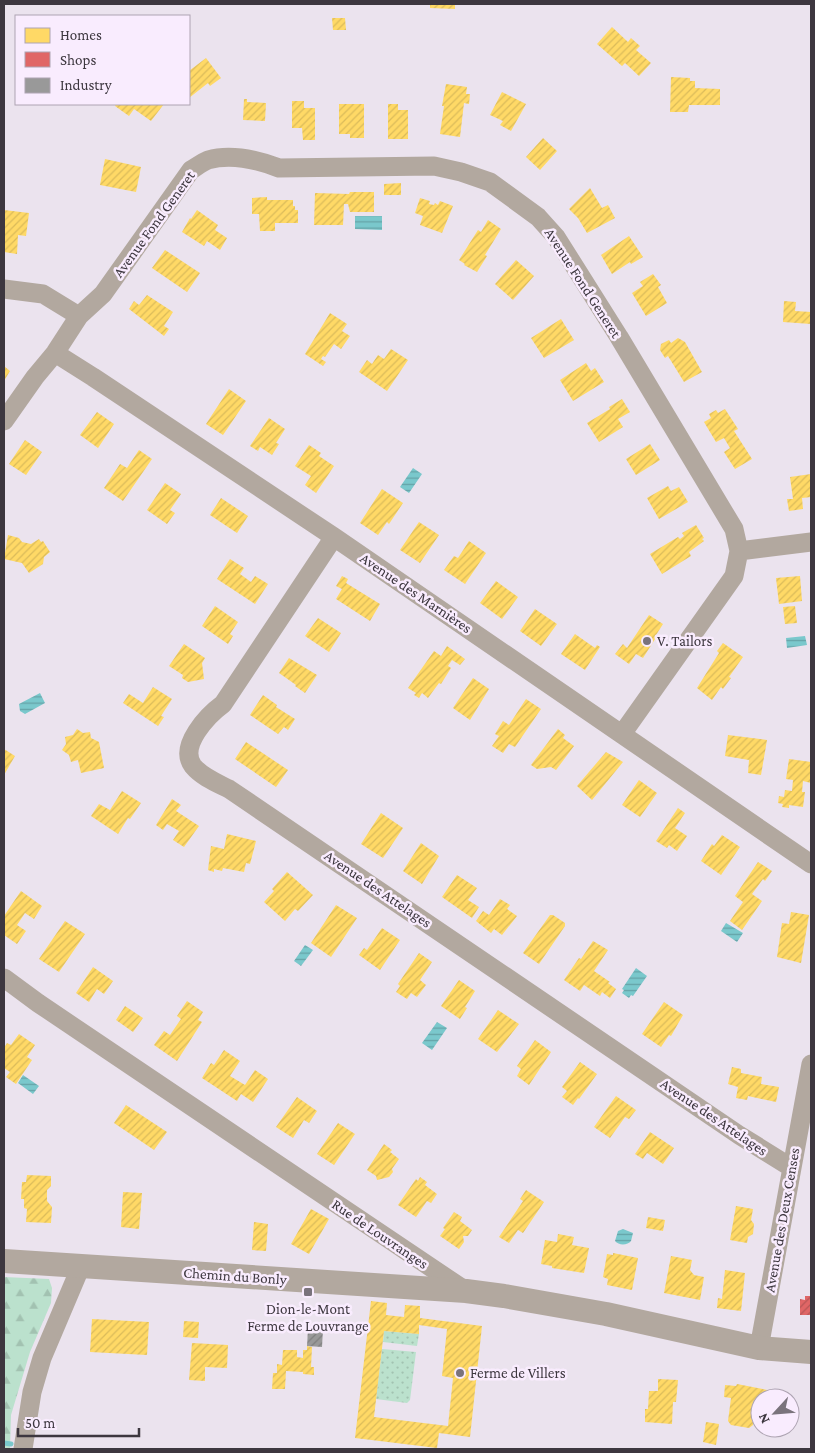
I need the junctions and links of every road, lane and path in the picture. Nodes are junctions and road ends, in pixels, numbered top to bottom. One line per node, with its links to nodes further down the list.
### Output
1 (4, 289): 2 (street)
2 (79, 316): 3 (street); 7 (street, Avenue Fond Generet)
3 (55, 353): 4 (street); 5 (street, Avenue des Marnières)
4 (4, 421)
5 (334, 537): 8 (street, Avenue des Marnières); 12 (street, Avenue des Attelages)
6 (811, 542): 7 (street)
7 (739, 551): 8 (street, Avenue Fond Generet)
8 (622, 734): 9 (street, Avenue des Marnières)
9 (811, 864)
10 (4, 978): 15 (street, Rue de Louvranges)
11 (811, 1064): 12 (street, Avenue des Deux Censes)
12 (792, 1168): 16 (street, Avenue des Deux Censes)
13 (4, 1261): 14 (street, Chemin du Bonly)
14 (81, 1266): 15 (street, Chemin du Bonly); 18 (street)
15 (466, 1291): 16 (street, Rue de Louvranges)
16 (760, 1348): 17 (street, Rue de Louvranges)
17 (811, 1352)
18 (23, 1449)

